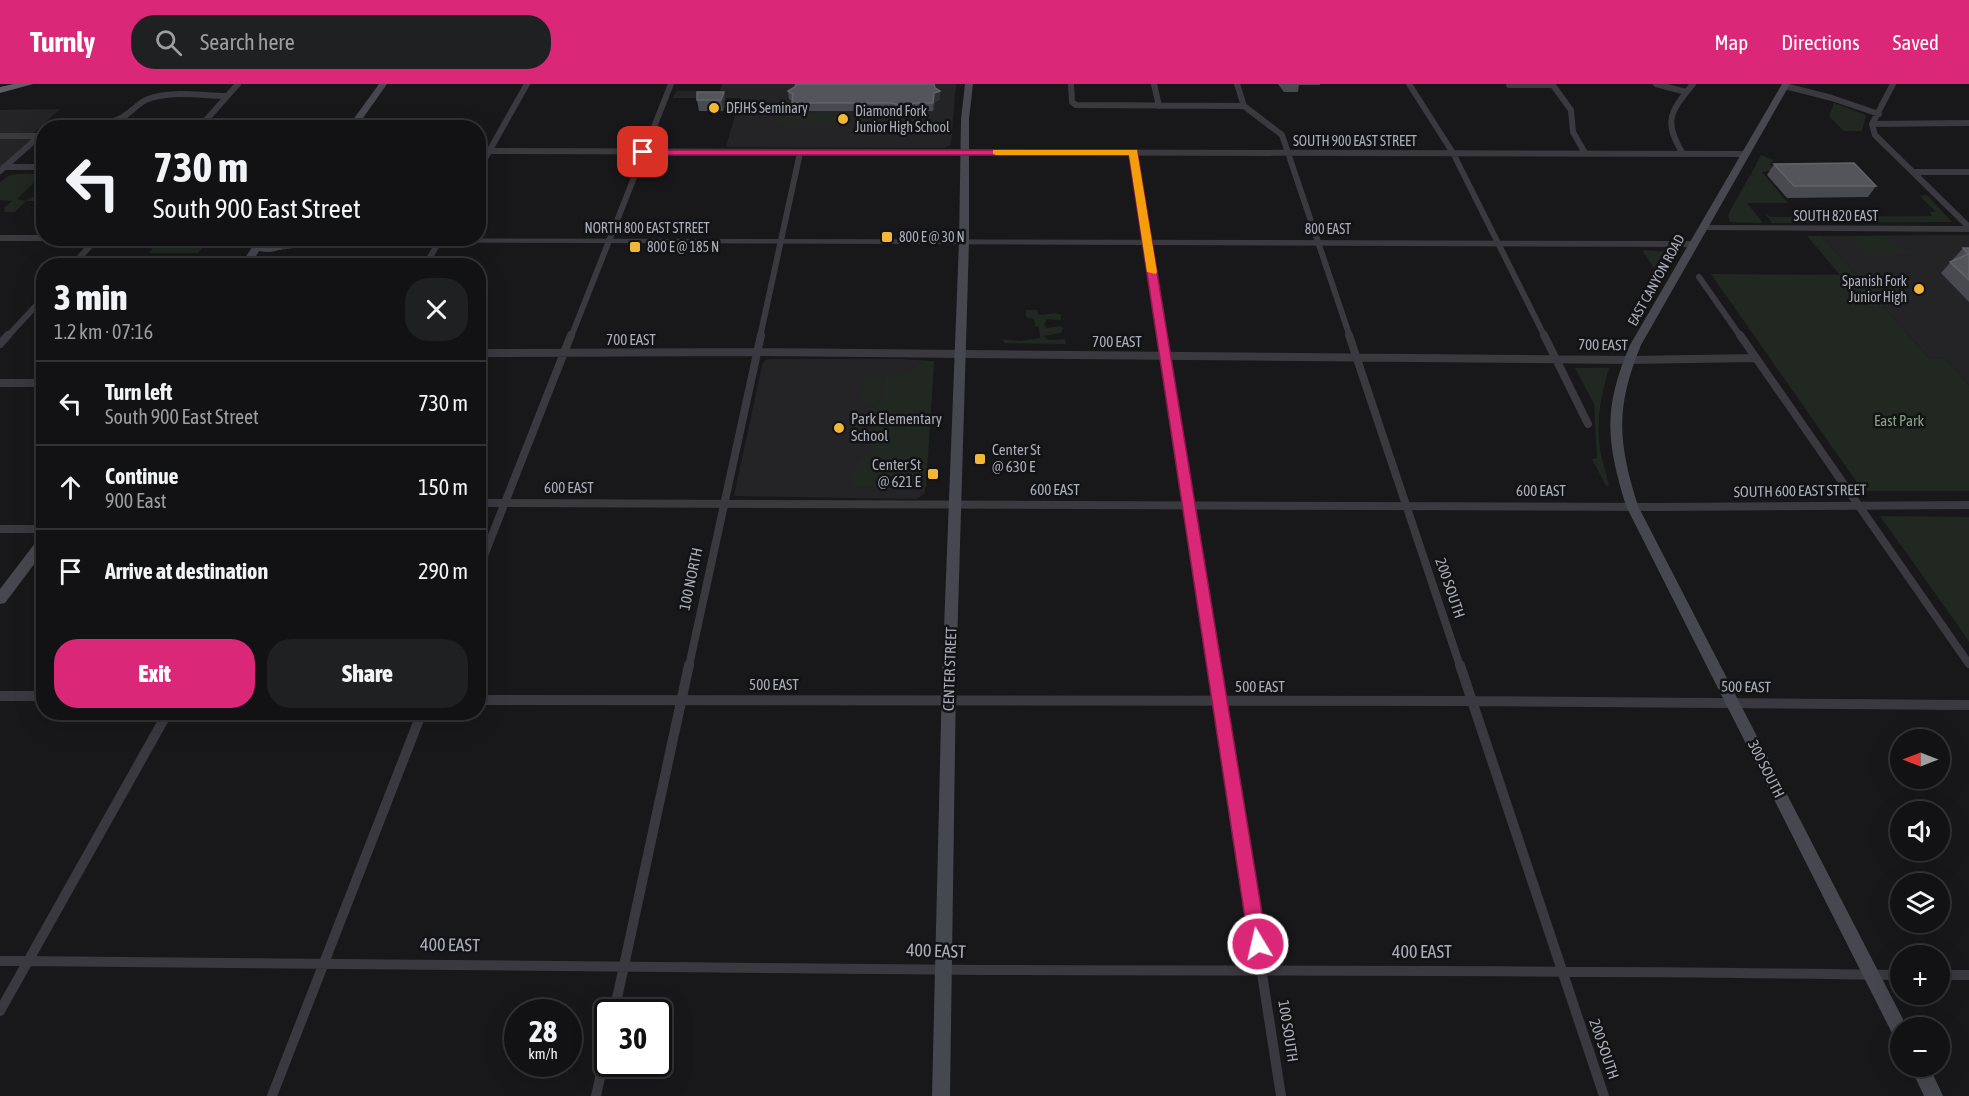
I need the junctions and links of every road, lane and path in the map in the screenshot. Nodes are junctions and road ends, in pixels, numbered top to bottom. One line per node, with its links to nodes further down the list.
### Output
1 (28, 84): 17 (highway)
2 (238, 84): 19 (street)
3 (383, 84): 25 (main road)
4 (527, 84): 32 (street)
5 (671, 84): 33 (street)
6 (969, 84): 36 (main road, CENTER STREET)
7 (1071, 84): 20 (street)
8 (1154, 84): 20 (street)
9 (1237, 84): 21 (street)
10 (1409, 84): 38 (street)
11 (1656, 84): 18 (street)
12 (1693, 84): 18 (street)
13 (1893, 84): 22 (street)
14 (1509, 85): 15 (street)
15 (1552, 85): 39 (street)
16 (1785, 85): 22 (street); 41 (main road, EAST CANYON ROAD)
17 (0, 90)
18 (1686, 92): 40 (street)
19 (227, 96): 23 (street); 24 (street)
20 (1159, 106): 21 (street)
21 (1244, 106): 37 (street, 200 SOUTH)
22 (1879, 114): 27 (street)
23 (118, 120)
24 (207, 120)
25 (357, 120)
26 (1969, 123): 27 (street)
27 (1872, 124): 45 (street)
28 (36, 134): 29 (street)
29 (0, 136)
30 (36, 139): 44 (street)
31 (486, 151): 32 (street, SOUTH 900 EAST STREET)
32 (490, 151): 33 (street, SOUTH 900 EAST STREET); 42 (street)
33 (643, 152): 35 (street, SOUTH 900 EAST STREET); 52 (street)
34 (1134, 152): 36 (street, SOUTH 900 EAST STREET); 37 (street, SOUTH 900 EAST STREET); 55 (street, 100 SOUTH)
35 (801, 153): 36 (street, SOUTH 900 EAST STREET); 53 (street, 100 NORTH)
36 (964, 153): 54 (main road, CENTER STREET)
37 (1288, 153): 38 (street, SOUTH 900 EAST STREET); 56 (street, 200 SOUTH)
38 (1452, 153): 39 (street, SOUTH 900 EAST STREET); 57 (street)
39 (1586, 153): 40 (street, SOUTH 900 EAST STREET)
40 (1683, 154): 41 (street, SOUTH 900 EAST STREET)
41 (1746, 154): 47 (main road, EAST CANYON ROAD)
42 (486, 158)
43 (36, 168): 44 (street)
44 (2, 170)
45 (1913, 172): 46 (street); 48 (street)
46 (1969, 172)
47 (1703, 228): 48 (street, SOUTH 820 EAST); 58 (main road, EAST CANYON ROAD)
48 (1969, 228)
49 (0, 238): 50 (street)
50 (36, 238)
51 (486, 240): 52 (street, NORTH 800 EAST STREET)
52 (609, 241): 53 (street, NORTH 800 EAST STREET); 71 (street)
53 (781, 242): 54 (street, NORTH 800 EAST STREET); 69 (street, 100 NORTH)
54 (964, 242): 55 (street, 800 EAST); 72 (main road, CENTER STREET)
55 (1148, 242): 56 (street, 800 EAST); 73 (street, 100 SOUTH)
56 (1319, 243): 57 (street, 800 EAST); 74 (street, 200 SOUTH)
57 (1498, 243): 58 (street, 800 EAST); 75 (street)
58 (1693, 244): 77 (main road, EAST CANYON ROAD)
59 (91, 246): 64 (street)
60 (268, 246): 63 (main road)
61 (279, 246): 63 (main road)
62 (290, 246): 63 (street)
63 (276, 248): 65 (main road)
64 (79, 258)
65 (260, 258)
66 (1699, 276): 76 (street)
67 (36, 306): 68 (street)
68 (0, 344)
69 (757, 352): 71 (street, 700 EAST); 72 (street, 700 EAST); 83 (street, 100 NORTH)
70 (486, 353): 71 (street, 700 EAST)
71 (565, 354): 82 (street)
72 (960, 355): 73 (street, 700 EAST); 84 (main road, CENTER STREET)
73 (1166, 356): 74 (street, 700 EAST); 87 (street, 100 SOUTH)
74 (1357, 357): 75 (street, 700 EAST); 89 (street, 200 SOUTH)
75 (1554, 358): 77 (street, 700 EAST); 80 (street)
76 (1756, 358): 77 (street, 700 EAST); 85 (street)
77 (1629, 360): 88 (main road, EAST CANYON ROAD)
78 (0, 383): 79 (street)
79 (36, 383)
80 (1588, 424)
81 (486, 503): 82 (street, 600 EAST)
82 (506, 503): 83 (street, 600 EAST); 93 (street)
83 (724, 504): 84 (street, 600 EAST); 98 (street, 100 NORTH)
84 (955, 505): 87 (street, 600 EAST); 100 (main road, CENTER STREET)
85 (1858, 505): 86 (street, SOUTH 600 EAST STREET); 88 (street, SOUTH 600 EAST STREET); 95 (street)
86 (1969, 505)
87 (1188, 506): 89 (street, 600 EAST); 102 (street, 100 SOUTH)
88 (1632, 506): 89 (street, 600 EAST); 103 (main road, 300 SOUTH)
89 (1407, 507): 101 (street, 200 SOUTH)
90 (0, 529): 91 (street)
91 (36, 530)
92 (36, 552): 94 (main road)
93 (486, 552)
94 (0, 599)
95 (1969, 664)
96 (0, 696): 97 (street)
97 (36, 696)
98 (682, 699): 99 (street, 500 EAST); 100 (street, 500 EAST); 110 (street, 100 NORTH)
99 (486, 700)
100 (949, 700): 102 (street, 500 EAST); 111 (main road, CENTER STREET)
101 (1472, 700): 102 (street, 500 EAST); 103 (street, 500 EAST); 113 (street, 200 SOUTH)
102 (1220, 702): 112 (street, 100 SOUTH)
103 (1732, 702): 104 (street, 500 EAST); 114 (main road, 300 SOUTH)
104 (1969, 705)
105 (164, 720): 107 (street)
106 (419, 720): 109 (street)
107 (29, 960): 108 (street, 400 EAST); 109 (street, 400 EAST); 119 (street)
108 (0, 961)
109 (324, 962): 110 (street, 400 EAST); 123 (street)
110 (624, 965): 111 (street, 400 EAST); 118 (street, 100 NORTH)
111 (945, 970): 112 (street, 400 EAST); 125 (main road, CENTER STREET)
112 (1262, 970): 113 (street, 400 EAST); 126 (street, 100 SOUTH)
113 (1562, 970): 114 (street, 400 EAST); 127 (street, 200 SOUTH)
114 (1872, 975): 115 (street, 400 EAST); 120 (main road, 300 SOUTH)
115 (1890, 975)
116 (1950, 975): 117 (street)
117 (1969, 975)
118 (617, 999)
119 (0, 1011)
120 (1893, 1017)
121 (600, 1077): 124 (street)
122 (1924, 1077): 128 (main road)
123 (272, 1096)
124 (596, 1096)
125 (941, 1096)
126 (1281, 1096)
127 (1604, 1096)
128 (1934, 1096)

